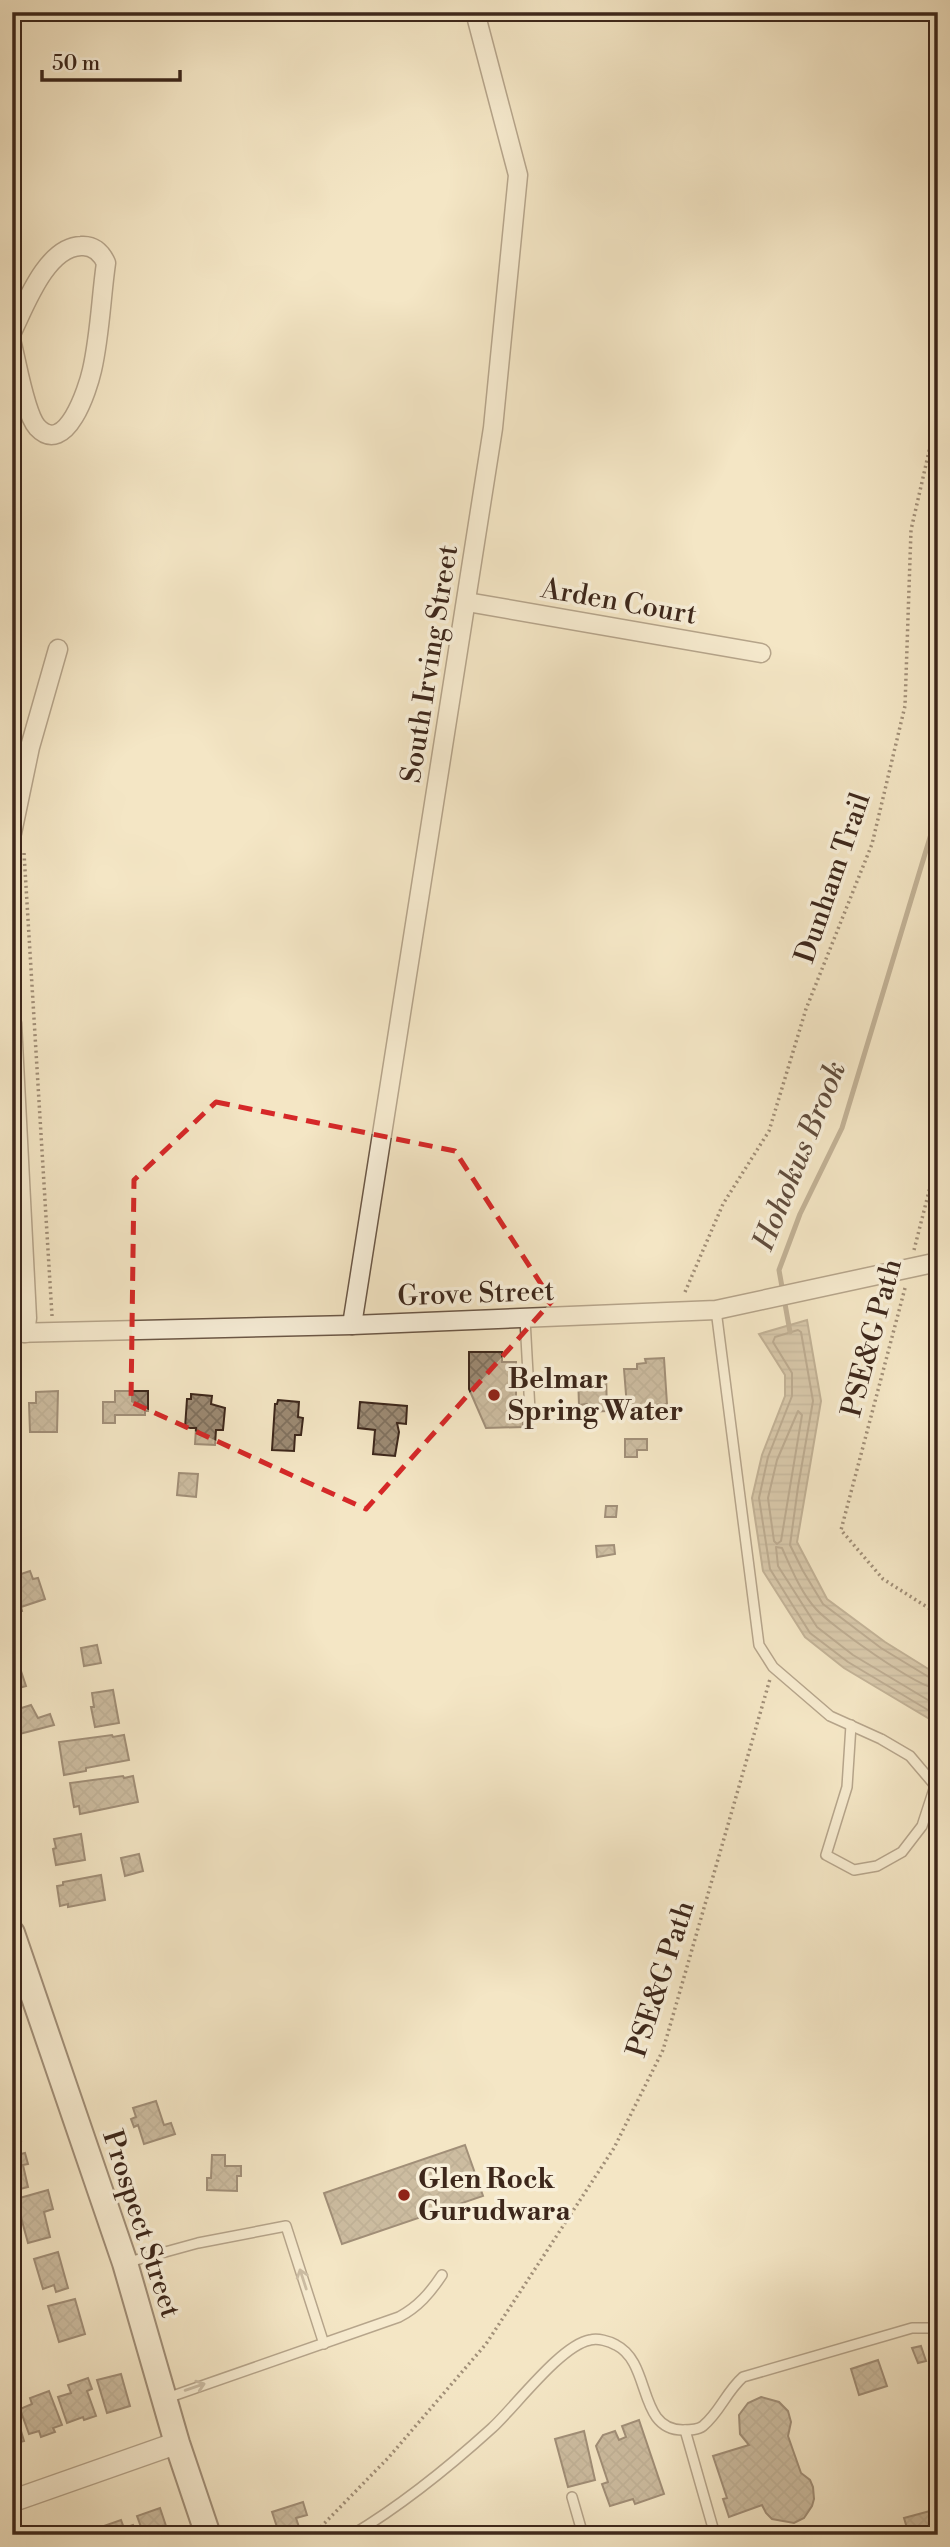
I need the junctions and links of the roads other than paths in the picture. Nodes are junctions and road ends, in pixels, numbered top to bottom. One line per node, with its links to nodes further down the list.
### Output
1 (475, 12): 4 (street, South Irving Street)
2 (12, 332): 3 (street)
3 (12, 344)
4 (467, 602): 6 (street, Arden Court); 12 (street, South Irving Street)
5 (58, 649): 7 (street)
6 (761, 653)
7 (12, 833)
8 (12, 1023): 13 (street)
9 (938, 1262): 10 (street, Grove Street)
10 (716, 1310): 11 (street, Grove Street); 15 (lane)
11 (524, 1319): 12 (street, Grove Street); 14 (lane)
12 (352, 1325): 13 (street, Grove Street)
13 (19, 1333)
14 (530, 1411)
15 (851, 1726): 16 (lane); 16 (lane)
16 (937, 1788)
17 (12, 1933): 18 (main road, Prospect Street)
18 (125, 2263): 21 (lane, one-way to 18); 22 (main road, Prospect Street)
19 (442, 2275): 21 (lane)
20 (938, 2328): 23 (lane)
21 (324, 2344): 22 (lane, one-way to 21)
22 (165, 2399): 24 (main road, Prospect Street)
23 (685, 2430): 28 (lane); 30 (lane)
24 (177, 2443): 26 (street); 27 (main road, Prospect Street)
25 (572, 2497): 29 (lane)
26 (12, 2501)
27 (208, 2535)
28 (352, 2535)
29 (583, 2535)
30 (715, 2535)

